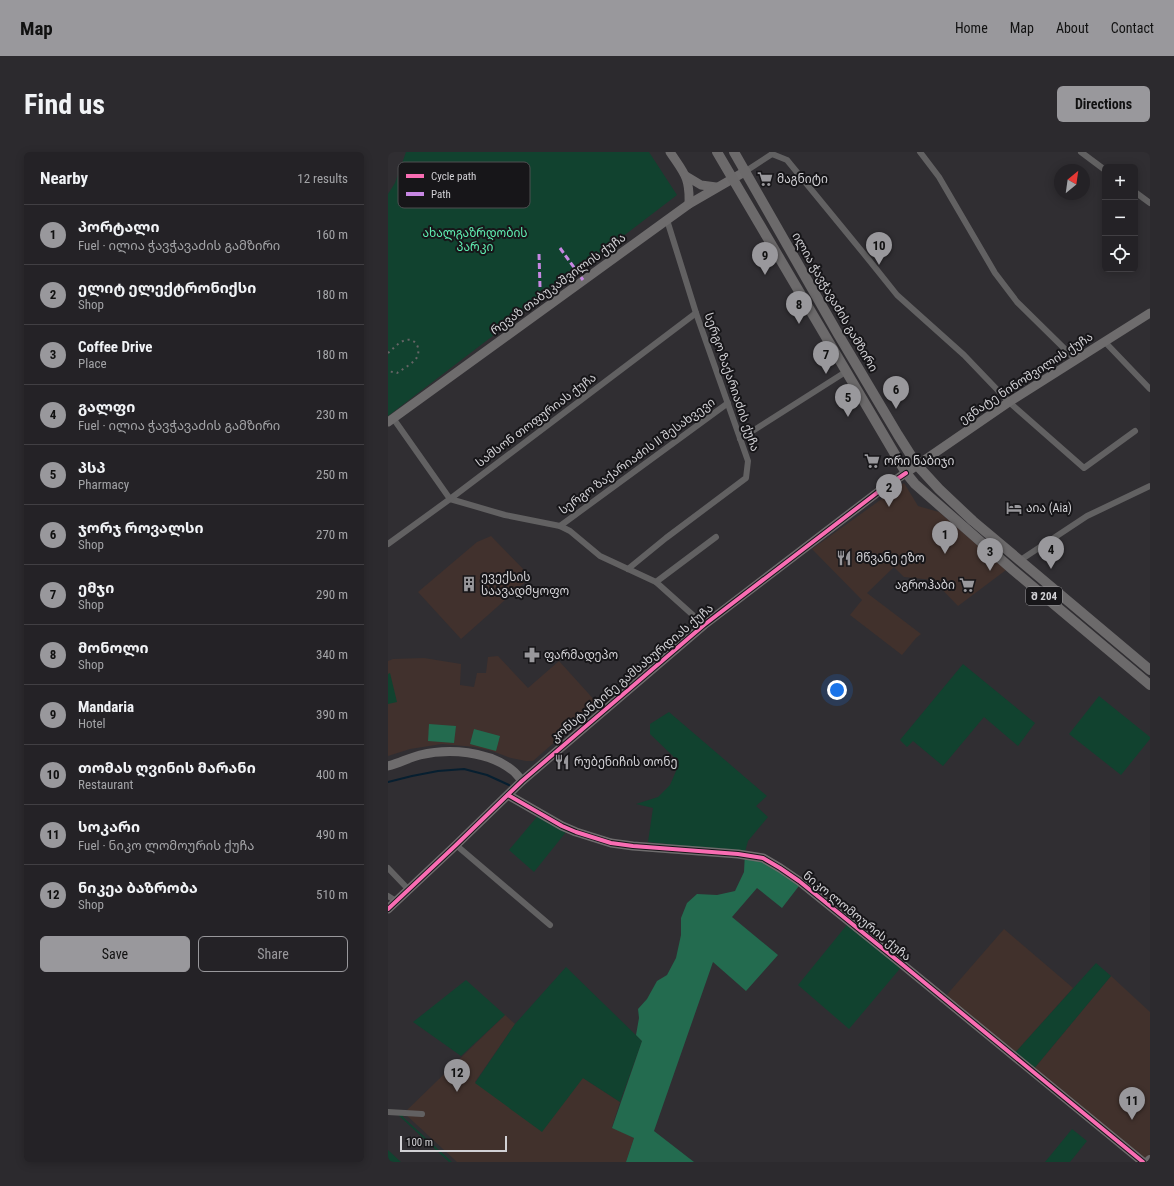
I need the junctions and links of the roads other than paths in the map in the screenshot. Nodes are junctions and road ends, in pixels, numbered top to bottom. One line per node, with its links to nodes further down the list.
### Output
1 (670, 152): 9 (street)
2 (717, 152): 10 (main road, ილია ჭავჭავაძის გამზირი / შ 204)
3 (734, 152): 8 (main road, ილია ჭავჭავაძის გამზირი / შ 204)
4 (920, 152): 19 (street)
5 (1081, 152): 7 (street)
6 (772, 153): 8 (street); 22 (street)
7 (1102, 168)
8 (746, 171): 10 (street, რევაზ თაბუკაშვილის ქუჩა); 27 (main road, ილია ჭავჭავაძის გამზირი / შ 204)
9 (686, 176): 11 (street); 14 (street)
10 (732, 178): 11 (street, რევაზ თაბუკაშვილის ქუჩა); 20 (main road, ილია ჭავჭავაძის გამზირი / შ 204)
11 (716, 187): 14 (street, რევაზ თაბუკაშვილის ქუჩა)
12 (1138, 194): 13 (street)
13 (1150, 203)
14 (689, 204): 15 (street, რევაზ თაბუკაშვილის ქუჩა)
15 (667, 220): 16 (street, სერგო ზაქარიაძის ქუჩა); 24 (street, რევაზ თაბუკაშვილის ქუჩა)
16 (696, 313): 23 (street, სერგო ზაქარიაძის ქუჩა); 30 (street, სამსონ თოფურიას ქუჩა)
17 (1150, 313): 18 (street, ეგნატე ნინოშვილის ქუჩა)
18 (1104, 342): 19 (street, ეგნატე ნინოშვილის ქუჩა); 21 (street)
19 (1076, 360): 22 (street, ეგნატე ნინოშვილის ქუჩა)
20 (846, 371): 26 (street); 28 (main road, ილია ჭავჭავაძის გამზირი / შ 204)
21 (1150, 389)
22 (1009, 402): 25 (street); 27 (street, ეგნატე ნინოშვილის ქუჩა)
23 (728, 403): 26 (street, სერგო ზაქარიაძის ქუჩა); 31 (street, სერგო ზაქარიაძის II შესახვევი)
24 (390, 420): 30 (street)
25 (1135, 431)
26 (740, 439): 35 (street, სერგო ზაქარიაძის ქუჩა)
27 (917, 465): 28 (street, ეგნატე ნინოშვილის ქუჩა); 34 (main road, ილია ჭავჭავაძის გამზირი / შ 204)
28 (906, 473): 37 (street, კონსტანტინე გამსახურდიას ქუჩა); 39 (main road, ილია ჭავჭავაძის გამზირი / შ 204)
29 (1150, 486): 34 (street)
30 (450, 499): 31 (street); 33 (street, სამსონ თოფურიას ქუჩა)
31 (560, 526): 35 (street)
32 (716, 537): 36 (street)
33 (388, 544)
34 (1019, 561): 38 (main road, ილია ჭავჭავაძის გამზირი / შ 204)
35 (628, 569): 36 (street)
36 (656, 582): 37 (street)
37 (704, 625): 41 (street, კონსტანტინე გამსახურდიას ქუჩა)
38 (1150, 670)
39 (1150, 685)
40 (388, 766): 41 (street)
41 (522, 781): 42 (street, კონსტანტინე გამსახურდიას ქუჩა)
42 (508, 795): 43 (street, კონსტანტინე გამსახურდიას ქუჩა); 52 (street, ნიკო ლომოურის ქუჩა)
43 (456, 845): 45 (street, კონსტანტინე გამსახურდიას ქუჩა); 49 (street)
44 (388, 868): 45 (street)
45 (409, 890): 47 (street, კონსტანტინე გამსახურდიას ქუჩა)
46 (388, 896): 47 (street)
47 (396, 901): 48 (street, კონსტანტინე გამსახურდიას ქუჩა)
48 (388, 909)
49 (550, 925)
50 (388, 1112): 51 (street)
51 (422, 1114)
52 (1143, 1162)

